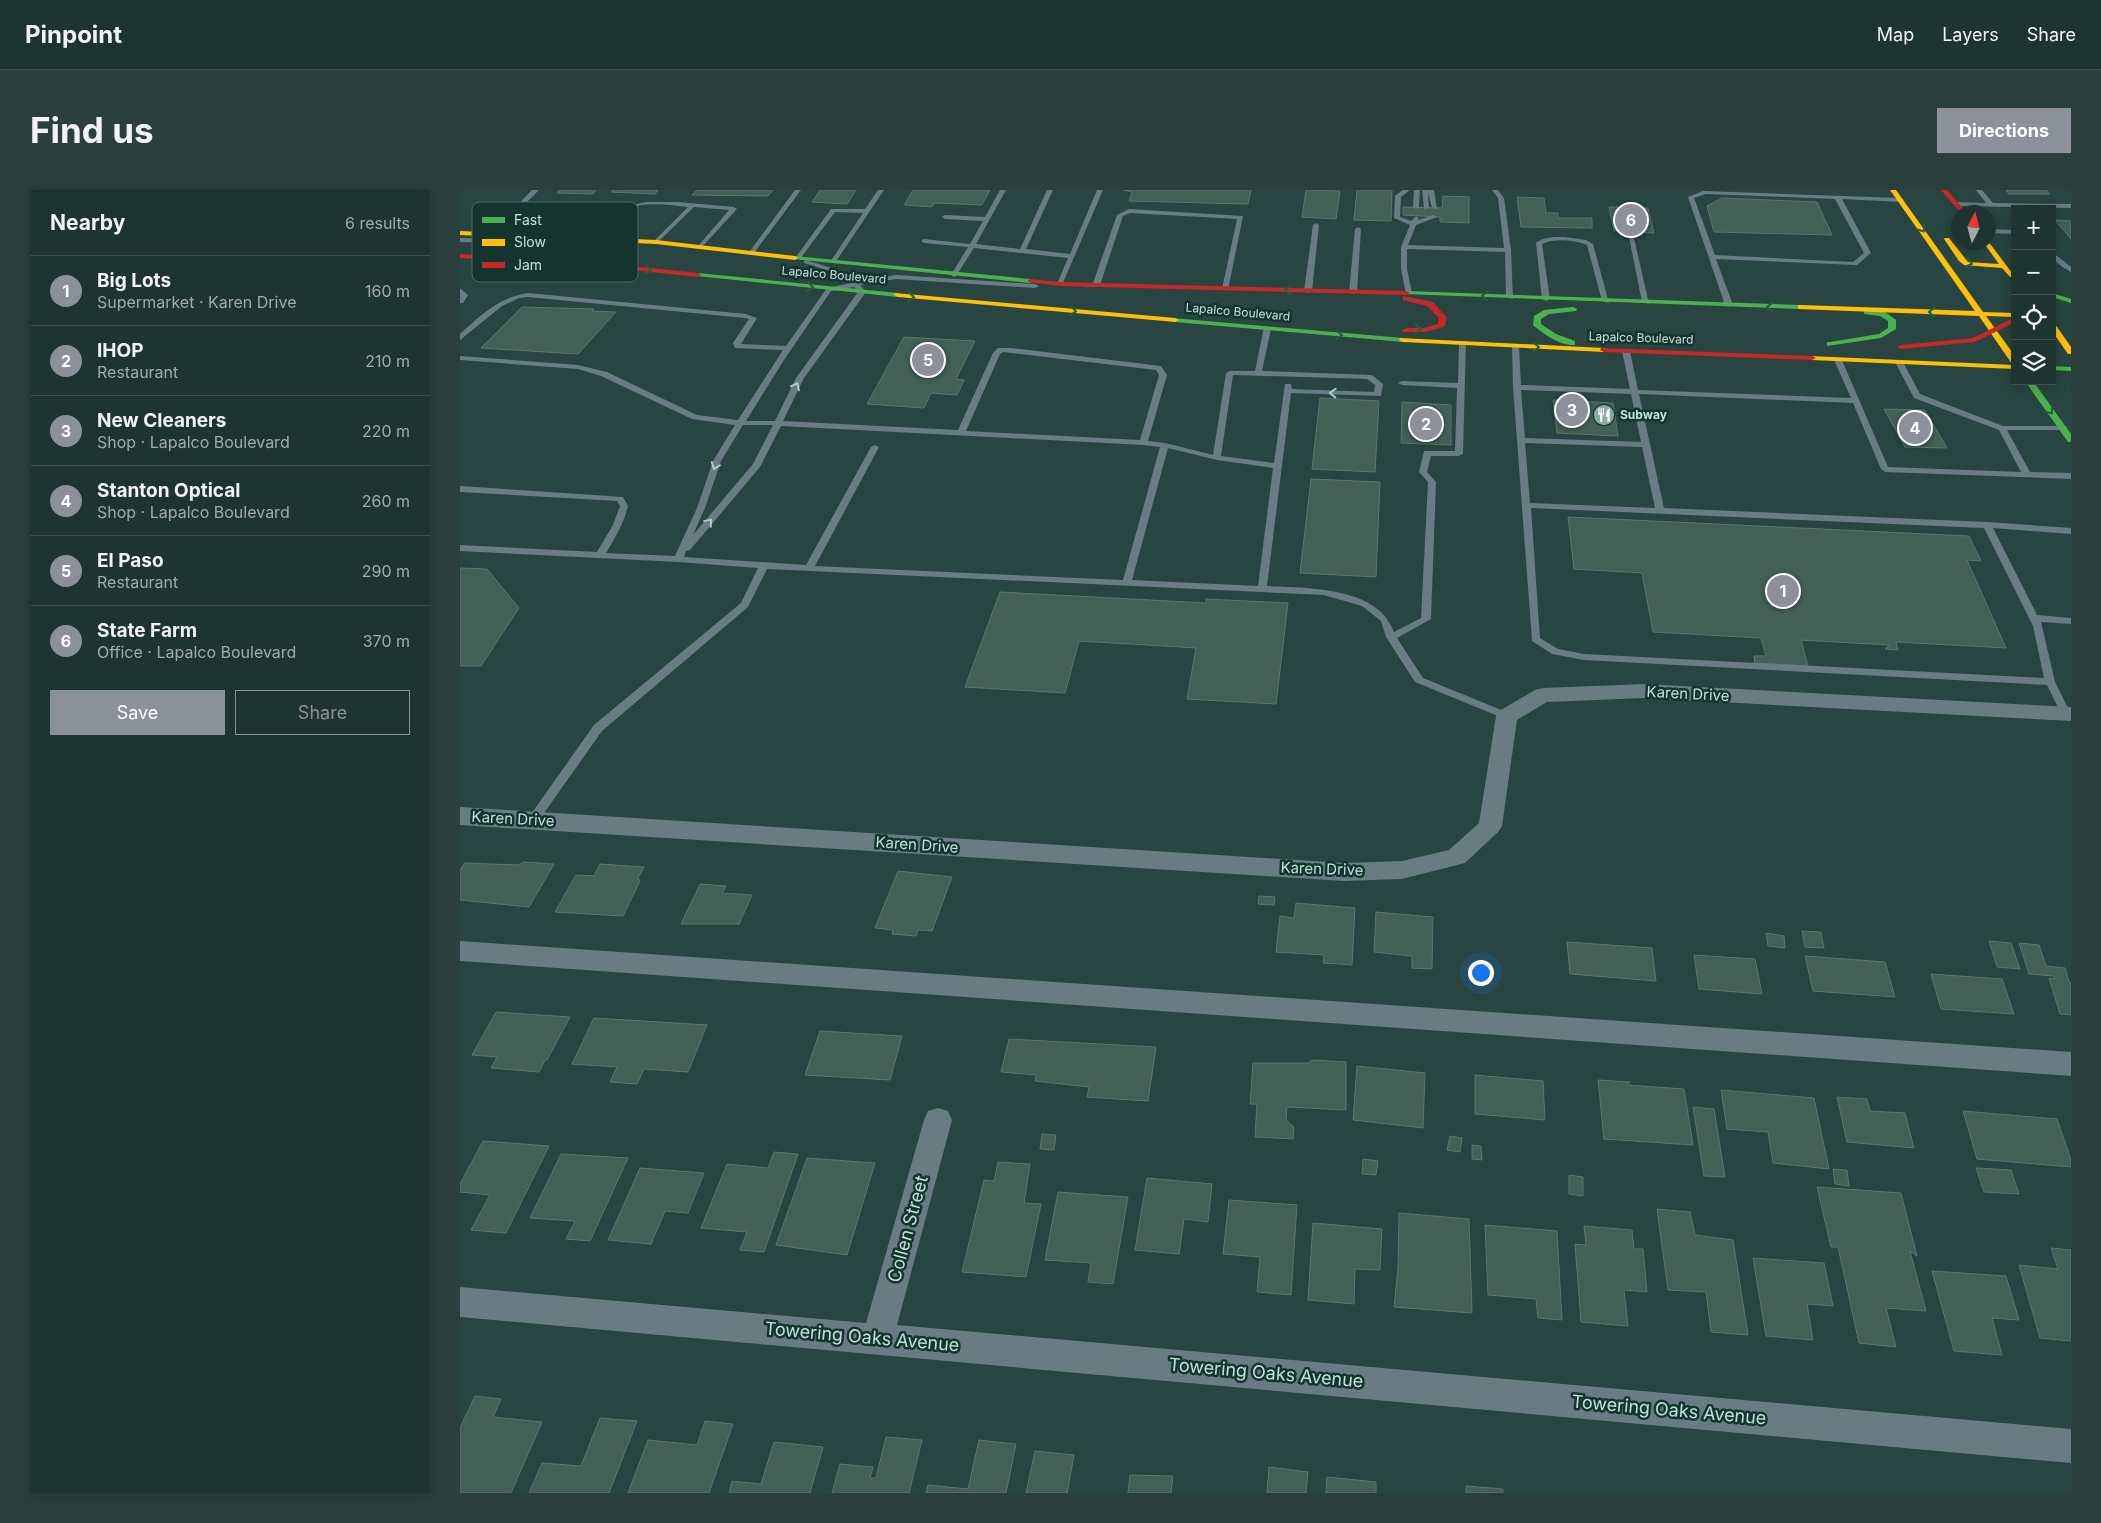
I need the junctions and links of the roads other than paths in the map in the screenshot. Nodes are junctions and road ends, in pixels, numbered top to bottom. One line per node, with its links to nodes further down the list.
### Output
1 (536, 190): 19 (lane)
2 (798, 190): 50 (lane)
3 (881, 190): 29 (lane)
4 (1003, 190): 34 (lane)
5 (1050, 190): 49 (lane)
6 (1100, 190): 53 (lane)
7 (1408, 190): 18 (lane); 35 (lane)
8 (1417, 190): 26 (lane)
9 (1425, 190): 27 (lane)
10 (1431, 190): 28 (lane)
11 (1495, 190): 51 (lane)
12 (1893, 190): 15 (main road)
13 (1944, 190): 21 (main road)
14 (1980, 190): 22 (lane)
15 (1902, 195): 16 (main road); 17 (lane); 84 (main road, one-way to 84)
16 (1914, 196)
17 (1838, 198): 54 (lane); 54 (lane)
18 (1408, 199)
19 (524, 202)
20 (638, 205): 24 (lane)
21 (1957, 205)
22 (1991, 205)
23 (1996, 205): 25 (lane)
24 (692, 206): 44 (lane); 45 (lane)
25 (2071, 206)
26 (1416, 208)
27 (1426, 208)
28 (1435, 208)
29 (867, 211): 55 (lane); 57 (lane)
30 (1412, 216): 35 (lane)
31 (1425, 216): 35 (lane)
32 (945, 217): 34 (lane)
33 (1434, 217): 35 (lane)
34 (988, 218): 46 (lane)
35 (1413, 224): 47 (lane)
36 (1316, 225): 71 (lane)
37 (1358, 229): 72 (lane)
38 (1996, 231): 40 (lane)
39 (1942, 232): 60 (main road, one-way to 60)
40 (2011, 232)
41 (1631, 238): 81 (lane)
42 (638, 241): 44 (main road, Lapalco Boulevard)
43 (924, 241): 46 (lane)
44 (656, 242): 45 (main road, Lapalco Boulevard)
45 (701, 246): 50 (main road, Lapalco Boulevard)
46 (972, 246): 49 (lane); 64 (lane)
47 (1404, 247): 51 (lane); 74 (lane)
48 (1992, 250): 60 (main road)
49 (1022, 251): 53 (lane)
50 (752, 252): 52 (main road, Lapalco Boulevard)
51 (1508, 252): 76 (lane)
52 (777, 255): 55 (main road, Lapalco Boulevard); 67 (lane)
53 (1072, 256): 65 (lane)
54 (1711, 257): 82 (lane)
55 (798, 258): 57 (main road, Lapalco Boulevard)
56 (2056, 259): 58 (lane)
57 (833, 262): 64 (main road, Lapalco Boulevard)
58 (2059, 262): 59 (lane); 62 (lane)
59 (2071, 262)
60 (2005, 266): 63 (main road)
61 (638, 269): 70 (main road, Lapalco Boulevard, one-way to 70)
62 (2071, 270)
63 (2011, 273)
64 (954, 274): 65 (main road, Lapalco Boulevard)
65 (1060, 284): 66 (main road, Lapalco Boulevard)
66 (1096, 285): 67 (lane); 68 (main road, Lapalco Boulevard); 68 (lane)
67 (859, 288): 70 (main road, Lapalco Boulevard); 87 (main road, Lapalco Boulevard, one-way to 87); 116 (lane, one-way to 67)
68 (1226, 288): 71 (main road, Lapalco Boulevard, one-way to 68)
69 (460, 290): 78 (lane)
70 (830, 290): 95 (lane)
71 (1308, 291): 72 (main road, Lapalco Boulevard)
72 (1353, 292): 73 (main road, Lapalco Boulevard)
73 (1380, 292): 74 (main road, Lapalco Boulevard); 87 (main road, one-way to 73)
74 (1408, 293): 76 (main road, Lapalco Boulevard, one-way to 74)
75 (2056, 296): 80 (main road)
76 (1510, 297): 77 (main road, Lapalco Boulevard)
77 (1546, 299): 79 (main road, Lapalco Boulevard); 79 (lane)
78 (460, 301)
79 (1606, 301): 81 (main road, Lapalco Boulevard)
80 (2071, 301)
81 (1646, 302): 82 (main road, Lapalco Boulevard)
82 (1729, 305): 83 (main road, Lapalco Boulevard, one-way to 82); 96 (main road)
83 (1857, 310): 84 (main road, Lapalco Boulevard, one-way to 83); 89 (main road)
84 (1981, 314): 85 (main road, Lapalco Boulevard); 89 (main road)
85 (2011, 314)
86 (2011, 321): 89 (main road)
87 (1230, 326): 88 (main road, Lapalco Boulevard)
88 (1267, 329): 92 (main road, Lapalco Boulevard, one-way to 92); 107 (lane)
89 (1993, 330): 100 (main road)
90 (460, 338): 95 (lane)
91 (2061, 338): 99 (main road)
92 (1463, 343): 94 (main road, Lapalco Boulevard); 111 (lane)
93 (1720, 343): 98 (main road)
94 (1514, 346): 96 (main road, Lapalco Boulevard, one-way to 96); 112 (lane)
95 (788, 348): 117 (lane)
96 (1603, 350): 97 (main road, Lapalco Boulevard)
97 (1626, 351): 98 (main road, Lapalco Boulevard); 114 (lane)
98 (1648, 352): 102 (main road, Lapalco Boulevard)
99 (2071, 352)
100 (2011, 356)
101 (460, 358): 117 (lane)
102 (1838, 360): 103 (main road, Lapalco Boulevard); 115 (lane)
103 (1899, 362): 104 (main road, Lapalco Boulevard); 118 (lane)
104 (2011, 367)
105 (2056, 368): 106 (main road)
106 (2071, 369)
107 (1258, 373): 108 (lane); 127 (lane)
108 (1290, 374): 113 (lane); 113 (lane, one-way to 113)
109 (1402, 383): 111 (lane)
110 (2032, 385): 119 (main road, one-way to 119)
111 (1461, 386): 145 (lane)
112 (1518, 387): 114 (lane); 121 (lane)
113 (1287, 392): 128 (lane)
114 (1633, 392): 115 (lane); 125 (lane)
115 (1856, 401): 129 (lane)
116 (778, 422): 117 (lane); 120 (lane); 138 (lane, one-way to 116)
117 (739, 423): 138 (lane, one-way to 138)
118 (2002, 428): 119 (lane); 129 (lane)
119 (2067, 429): 122 (main road)
120 (961, 432): 123 (lane); 123 (lane)
121 (1521, 440): 125 (lane); 132 (lane)
122 (2071, 440)
123 (1143, 442): 124 (lane)
124 (1165, 445): 127 (lane); 141 (lane)
125 (1645, 445): 133 (lane)
126 (875, 447): 140 (lane)
127 (1217, 458): 128 (lane)
128 (1277, 466): 142 (lane)
129 (2027, 475): 130 (lane)
130 (2071, 476)
131 (460, 489): 137 (lane)
132 (1526, 506): 133 (lane); 146 (lane)
133 (1660, 511): 134 (lane)
134 (1987, 525): 135 (lane); 143 (lane)
135 (2071, 531)
136 (460, 548): 137 (lane)
137 (600, 555): 138 (lane)
138 (678, 559): 139 (lane)
139 (764, 566): 140 (lane); 150 (lane)
140 (808, 568): 141 (lane)
141 (1127, 583): 142 (lane)
142 (1262, 589): 145 (lane)
143 (2034, 618): 144 (lane); 146 (lane)
144 (2071, 621)
145 (1391, 637): 148 (lane)
146 (2050, 682): 147 (lane)
147 (2068, 714): 148 (street, Karen Drive)
148 (1507, 716): 150 (street, Karen Drive)
149 (460, 816): 150 (street, Karen Drive)
150 (533, 820)
151 (460, 952): 152 (street)
152 (2071, 1064)
153 (938, 1120): 155 (street, Collen Street)
154 (460, 1302): 155 (street, Towering Oaks Avenue)
155 (878, 1338): 156 (street, Towering Oaks Avenue)
156 (2071, 1446)

